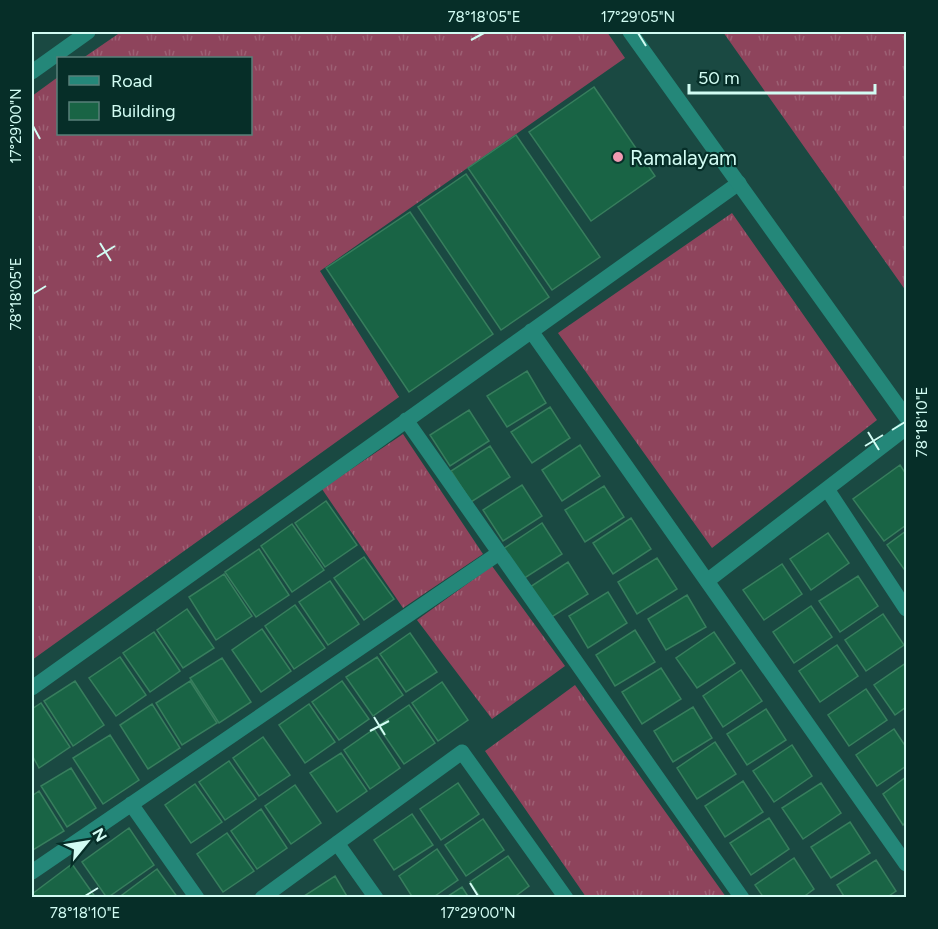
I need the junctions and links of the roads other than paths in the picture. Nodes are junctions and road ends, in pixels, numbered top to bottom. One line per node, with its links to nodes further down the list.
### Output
1 (88, 32): 3 (street)
2 (630, 32): 4 (street)
3 (32, 72)
4 (739, 183): 5 (street); 6 (street)
5 (531, 331): 7 (street); 11 (street)
6 (906, 417)
7 (405, 420): 10 (street); 13 (street)
8 (906, 428): 9 (street)
9 (827, 489): 11 (street); 12 (street)
10 (499, 553): 14 (street); 22 (street)
11 (707, 581): 16 (street)
12 (906, 609)
13 (32, 688)
14 (131, 804): 17 (street); 18 (street)
15 (337, 843): 19 (street); 20 (street); 21 (street)
16 (906, 864)
17 (32, 872)
18 (197, 897)
19 (262, 897)
20 (376, 897)
21 (566, 897)
22 (742, 897)

